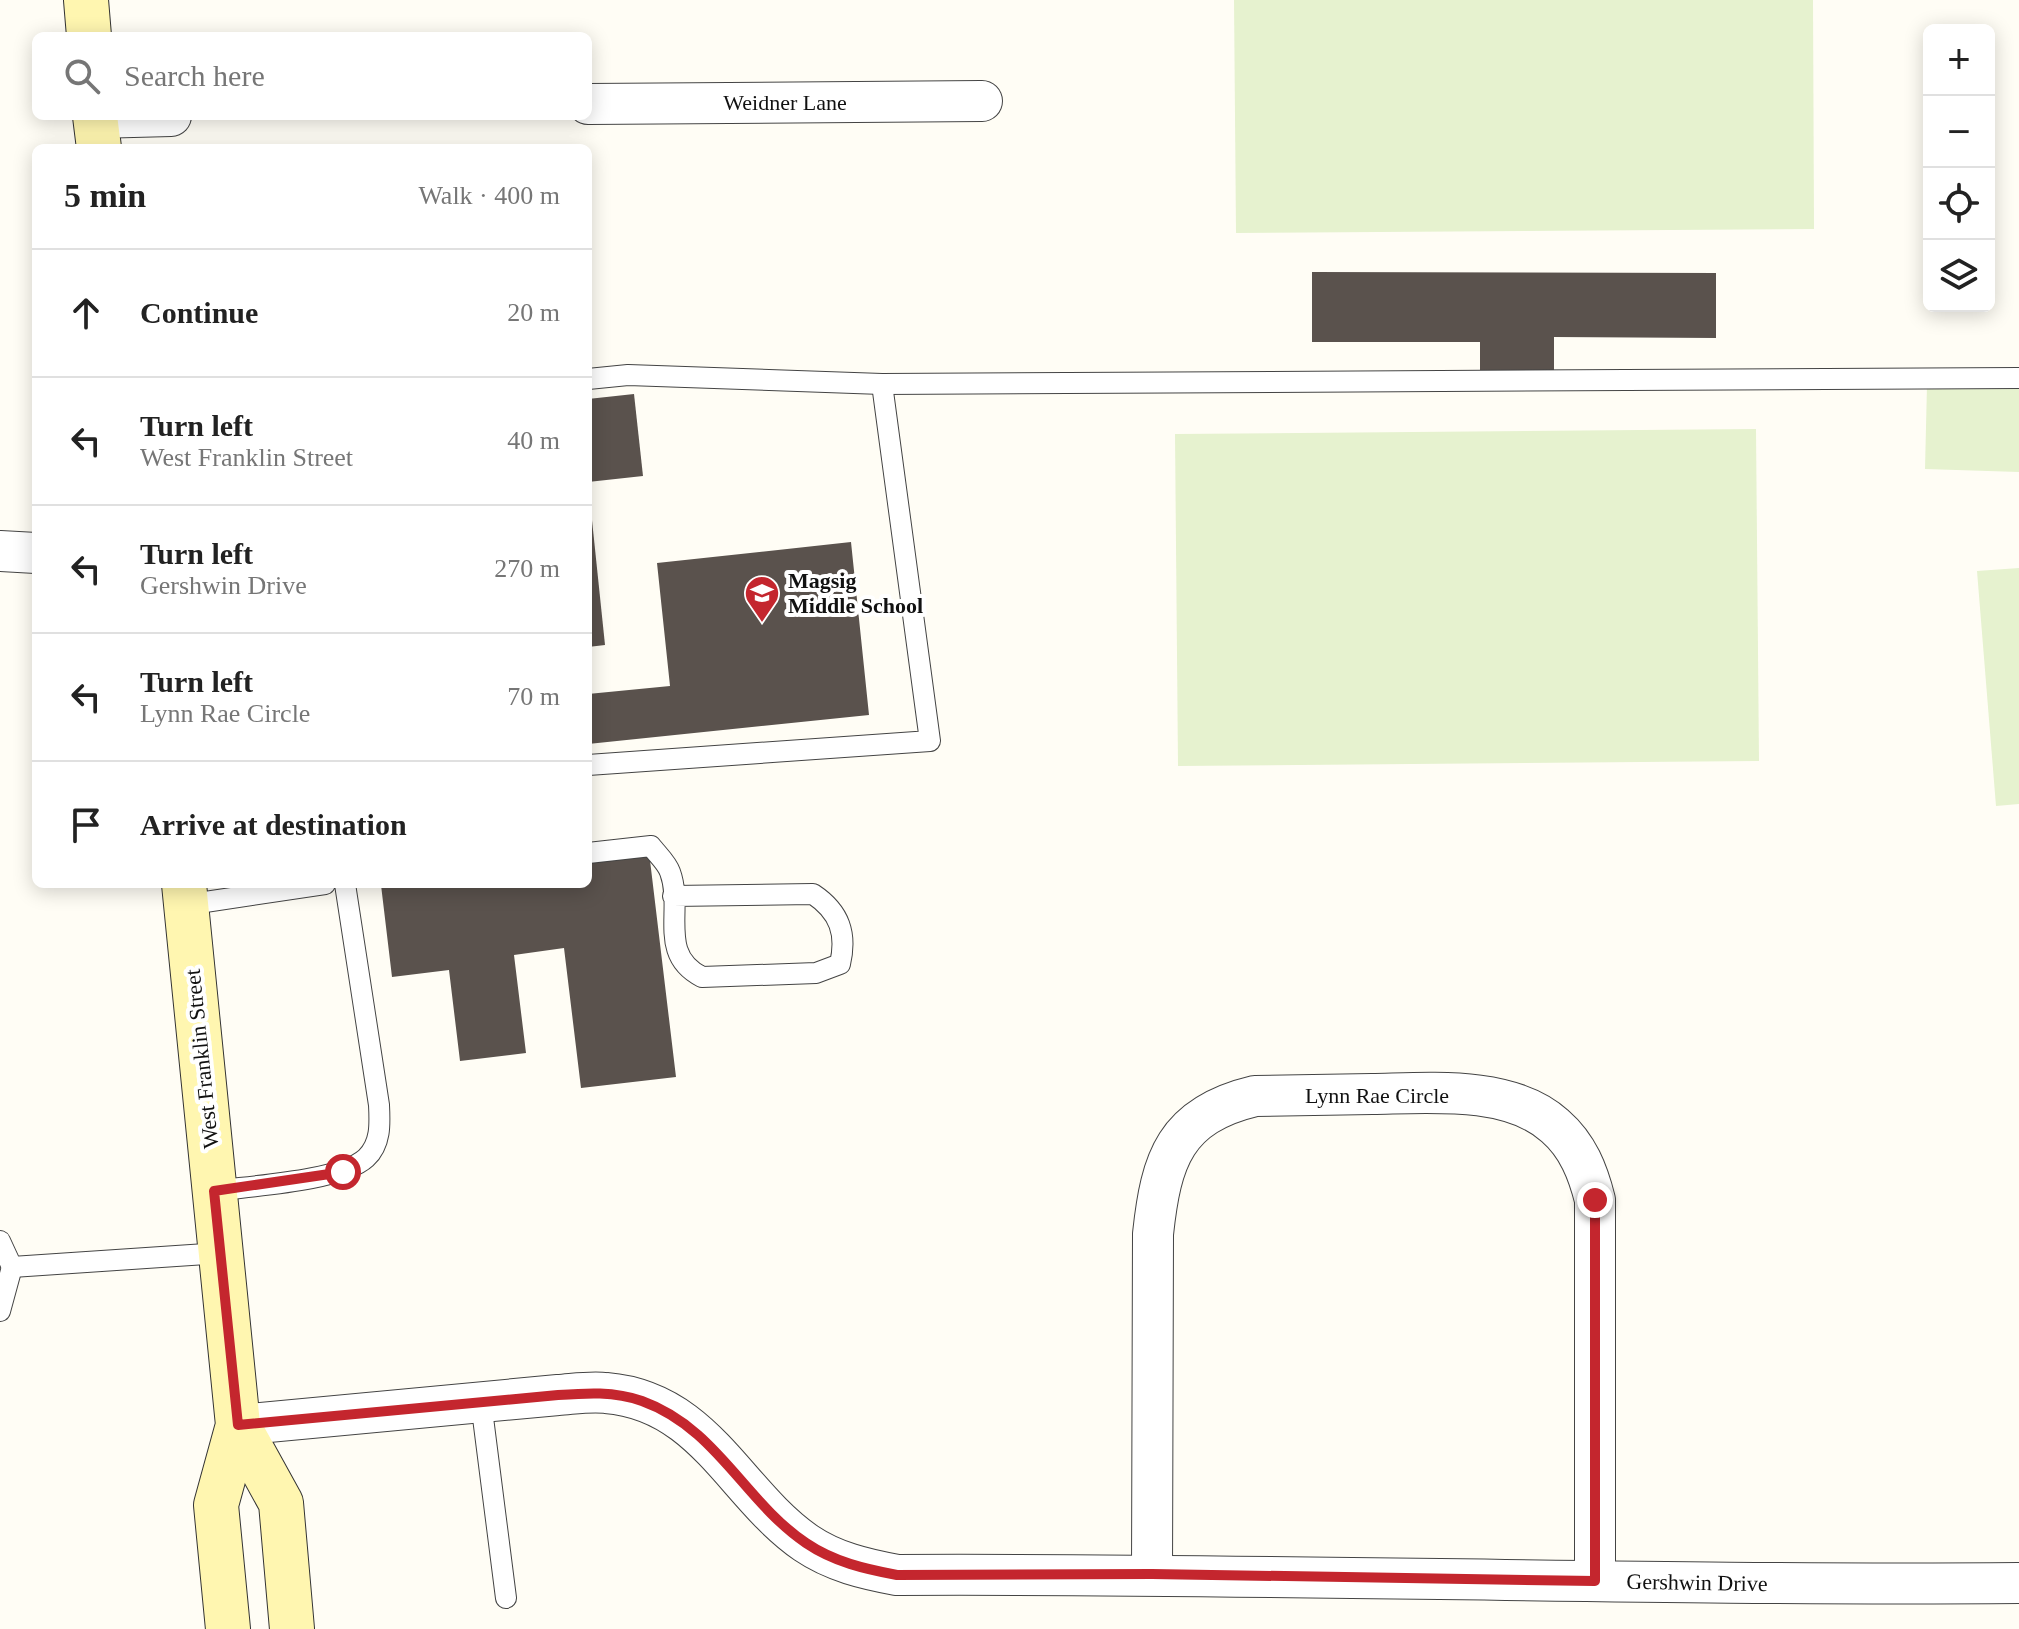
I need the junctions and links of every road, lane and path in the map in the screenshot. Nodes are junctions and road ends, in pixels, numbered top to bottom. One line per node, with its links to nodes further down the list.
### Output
1 (86, 0): 2 (main road)
2 (89, 32)
3 (982, 101): 4 (street, Weidner Lane)
4 (592, 104)
5 (144, 120): 6 (street)
6 (96, 127)
7 (2019, 378): 9 (lane)
8 (592, 379): 9 (lane)
9 (882, 384): 12 (lane)
10 (0, 551): 11 (street)
11 (32, 553)
12 (592, 765)
13 (592, 853): 17 (lane)
14 (269, 888): 16 (lane)
15 (346, 888): 18 (lane)
16 (184, 894): 18 (main road, West Franklin Street)
17 (673, 896): 17 (lane)
18 (214, 1191): 20 (main road, West Franklin Street)
19 (0, 1241): 21 (lane)
20 (221, 1253): 21 (lane); 24 (main road, West Franklin Street)
21 (12, 1267): 22 (lane)
22 (0, 1311)
23 (481, 1402): 24 (street, Gershwin Drive); 25 (street, Gershwin Drive); 28 (lane)
24 (238, 1425): 29 (main road, West Franklin Street); 30 (main road, West Franklin Street)
25 (1152, 1574): 26 (street, Gershwin Drive); 26 (street, Lynn Rae Circle)
26 (1595, 1581): 27 (street, Gershwin Drive)
27 (2019, 1583)
28 (506, 1598)
29 (228, 1629)
30 (292, 1629)

